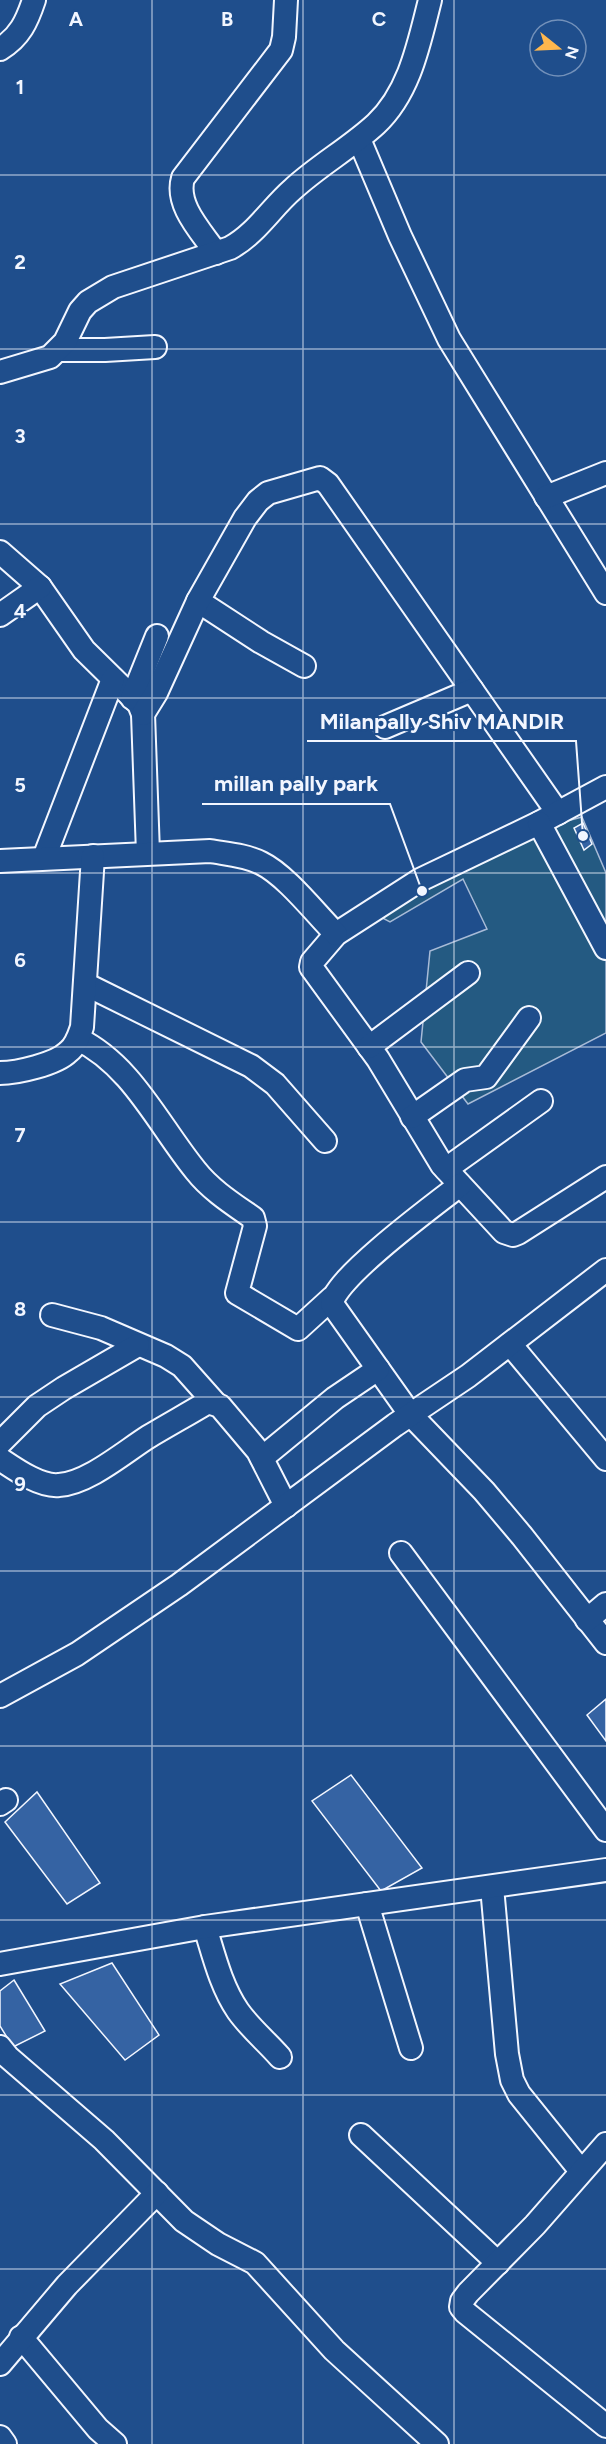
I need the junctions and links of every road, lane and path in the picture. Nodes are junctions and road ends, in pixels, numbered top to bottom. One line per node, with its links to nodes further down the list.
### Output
1 (34, 0): 4 (street)
2 (286, 0): 6 (street)
3 (430, 0): 5 (street)
4 (0, 49)
5 (359, 139): 6 (street); 11 (street)
6 (216, 253): 8 (street)
7 (155, 347): 8 (street)
8 (59, 350): 9 (street)
9 (0, 372)
10 (606, 473): 11 (street)
11 (546, 497): 14 (street)
12 (0, 552): 13 (street)
13 (40, 587): 16 (street); 19 (street)
14 (606, 593)
15 (198, 601): 18 (street); 20 (street); 21 (street)
16 (0, 615)
17 (157, 636): 21 (street)
18 (304, 666)
19 (113, 679): 21 (street); 27 (street)
20 (472, 690): 22 (street); 24 (street)
21 (138, 706): 25 (street)
22 (385, 727)
23 (606, 787): 24 (street)
24 (549, 818): 29 (street); 30 (street)
25 (148, 853): 26 (street); 29 (street)
26 (93, 856): 27 (street); 32 (street)
27 (44, 858): 28 (street)
28 (0, 861)
29 (336, 934): 35 (street)
30 (606, 948)
31 (468, 973): 35 (street)
32 (85, 984): 34 (street); 39 (street)
33 (529, 1018): 38 (street)
34 (78, 1039): 36 (street); 43 (street)
35 (369, 1047): 38 (street)
36 (0, 1073)
37 (541, 1101): 40 (street)
38 (412, 1117): 40 (street)
39 (325, 1141)
40 (453, 1177): 41 (street); 43 (street)
41 (606, 1177)
42 (606, 1270): 45 (street)
43 (332, 1298): 47 (street)
44 (52, 1315): 46 (street)
45 (510, 1344): 49 (street); 53 (street)
46 (138, 1345): 48 (street); 50 (street)
47 (378, 1369): 49 (street); 51 (street)
48 (214, 1402): 51 (street); 52 (street)
49 (411, 1414): 54 (street); 57 (street)
50 (0, 1443)
51 (262, 1458): 54 (street)
52 (0, 1459)
53 (606, 1459)
54 (286, 1506): 59 (street)
55 (401, 1552): 60 (street)
56 (606, 1604): 57 (street)
57 (587, 1620): 58 (street)
58 (606, 1643)
59 (0, 1696)
60 (606, 1830)
61 (606, 1870): 62 (street)
62 (492, 1887): 63 (street); 71 (street)
63 (367, 1904): 64 (street); 67 (street)
64 (205, 1927): 65 (street); 68 (street)
65 (0, 1964)
66 (0, 2047): 72 (street)
67 (411, 2048)
68 (280, 2057)
69 (361, 2135): 73 (street)
70 (606, 2144): 71 (street)
71 (581, 2171): 73 (street)
72 (157, 2193): 74 (street); 80 (street)
73 (498, 2263): 76 (street)
74 (21, 2337): 75 (street); 79 (street)
75 (0, 2364)
76 (606, 2426)
77 (0, 2437): 78 (street)
78 (5, 2444)
79 (115, 2444)
80 (437, 2444)

